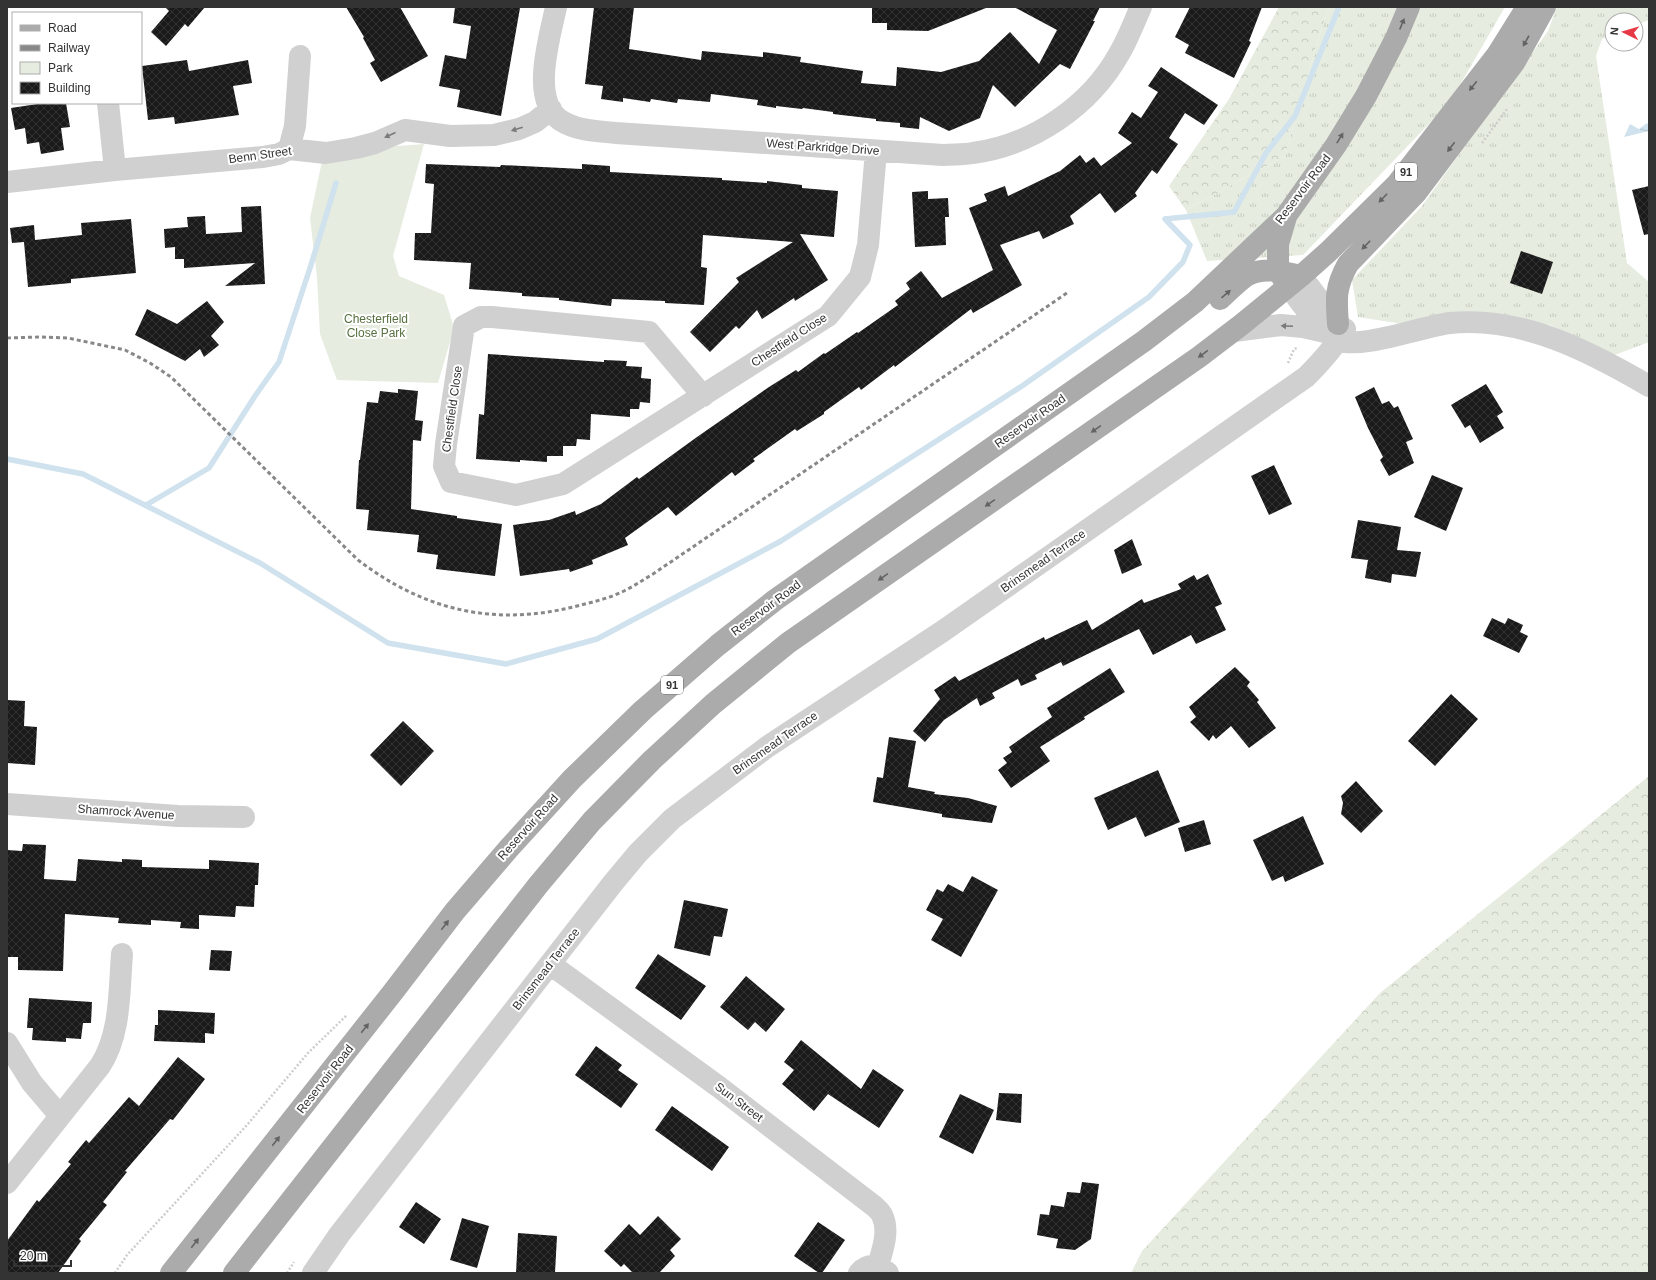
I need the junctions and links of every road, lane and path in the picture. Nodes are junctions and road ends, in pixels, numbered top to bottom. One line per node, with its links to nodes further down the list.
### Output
1 (556, 7): 8 (street, West Parkridge Drive)
2 (1141, 7): 10 (street, West Parkridge Drive)
3 (1409, 7): 13 (main road, Reservoir Road / 91, one-way to 3)
4 (1527, 7): 14 (main road, 91, one-way to 14)
5 (1545, 7): 16 (main road, one-way to 16)
6 (300, 56): 9 (street)
7 (108, 104): 11 (street)
8 (551, 109): 9 (street, Benn Street, one-way to 9); 10 (street, West Parkridge Drive)
9 (289, 149): 11 (street, Benn Street)
10 (876, 151): 18 (street, Chestfield Close)
11 (115, 170): 12 (street, Benn Street)
12 (7, 182)
13 (1286, 216): 14 (main road); 19 (main road, Reservoir Road / 91)
14 (1289, 278): 15 (main road, 91); 16 (street); 19 (main road, one-way to 14)
15 (1234, 331): 16 (street, one-way to 15); 31 (main road, 91, one-way to 31)
16 (1337, 331): 17 (street); 23 (street, Brinsmead Terrace)
17 (1648, 383)
18 (703, 396): 18 (street, Chestfield Close)
19 (950, 478): 30 (main road, Reservoir Road / 91, one-way to 19)
20 (7, 804): 21 (street, Shamrock Avenue)
21 (244, 817)
22 (122, 954): 26 (street)
23 (550, 964): 28 (street, Sun Street); 32 (street, Brinsmead Terrace)
24 (351, 1012): 29 (path)
25 (7, 1043): 26 (street)
26 (60, 1116): 27 (street)
27 (7, 1183)
28 (875, 1271)
29 (115, 1273)
30 (171, 1273)
31 (234, 1273)
32 (313, 1273)

